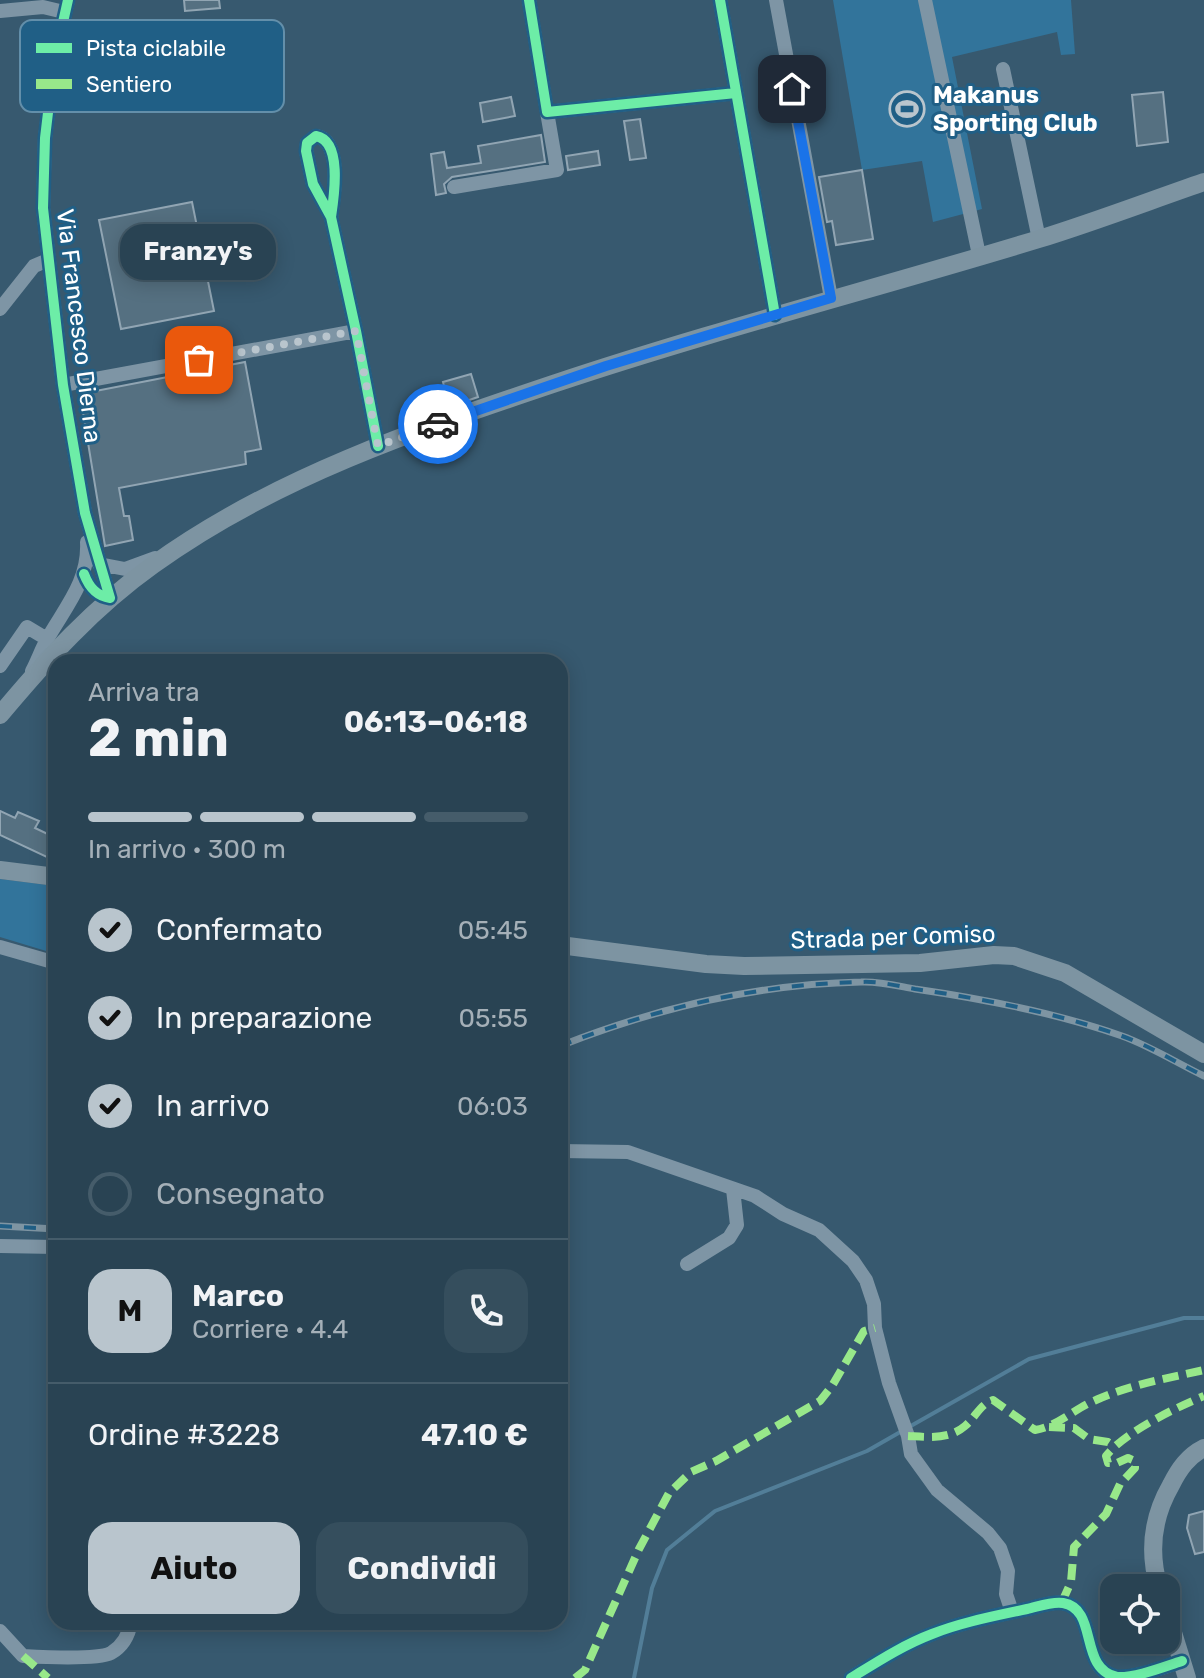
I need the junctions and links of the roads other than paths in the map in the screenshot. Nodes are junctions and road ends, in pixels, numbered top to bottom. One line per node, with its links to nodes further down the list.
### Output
1 (529, 0): 10 (street)
2 (720, 0): 8 (street)
3 (776, 0): 19 (street)
4 (925, 0): 17 (street)
5 (66, 6): 6 (street)
6 (0, 11)
7 (1003, 69): 16 (street)
8 (736, 93): 10 (street); 21 (street)
9 (49, 112): 18 (street, Via Francesco Dierna)
10 (547, 112): 14 (street)
11 (336, 180): 13 (street); 13 (street); 15 (street)
12 (1204, 182): 16 (main road)
13 (313, 184): 15 (street)
14 (454, 187)
15 (331, 217): 22 (street)
16 (1039, 239): 17 (main road)
17 (979, 255): 19 (main road)
18 (48, 260): 20 (street); 23 (street, Via Francesco Dierna)
19 (831, 298): 21 (main road)
20 (0, 309)
21 (775, 315): 24 (main road)
22 (356, 331): 23 (street); 24 (street)
23 (63, 385): 25 (street, Via Francesco Dierna)
24 (378, 446): 26 (main road)
25 (85, 513): 27 (street); 28 (street)
26 (181, 546): 27 (street); 29 (main road)
27 (99, 564): 29 (street)
28 (84, 574): 29 (street); 30 (street)
29 (110, 598): 31 (main road)
30 (47, 639): 33 (street); 34 (street)
31 (55, 654)
32 (48, 661): 34 (main road)
33 (0, 666)
34 (27, 683): 35 (main road)
35 (7, 695): 36 (main road)
36 (0, 718)
37 (0, 862): 39 (main road)
38 (0, 870): 40 (main road)
39 (48, 874)
40 (48, 875)
41 (568, 946): 44 (main road, Strada per Comiso)
42 (0, 947): 43 (street)
43 (48, 961)
44 (1204, 1054)
45 (568, 1151): 46 (street)
46 (733, 1189): 49 (street); 52 (street)
47 (0, 1246): 48 (street)
48 (48, 1247)
49 (687, 1264)
50 (1204, 1448): 51 (main road)
51 (1156, 1574)
52 (1012, 1612): 55 (street); 56 (street)
53 (129, 1630): 54 (street)
54 (0, 1631)
55 (1184, 1669)
56 (851, 1678)

